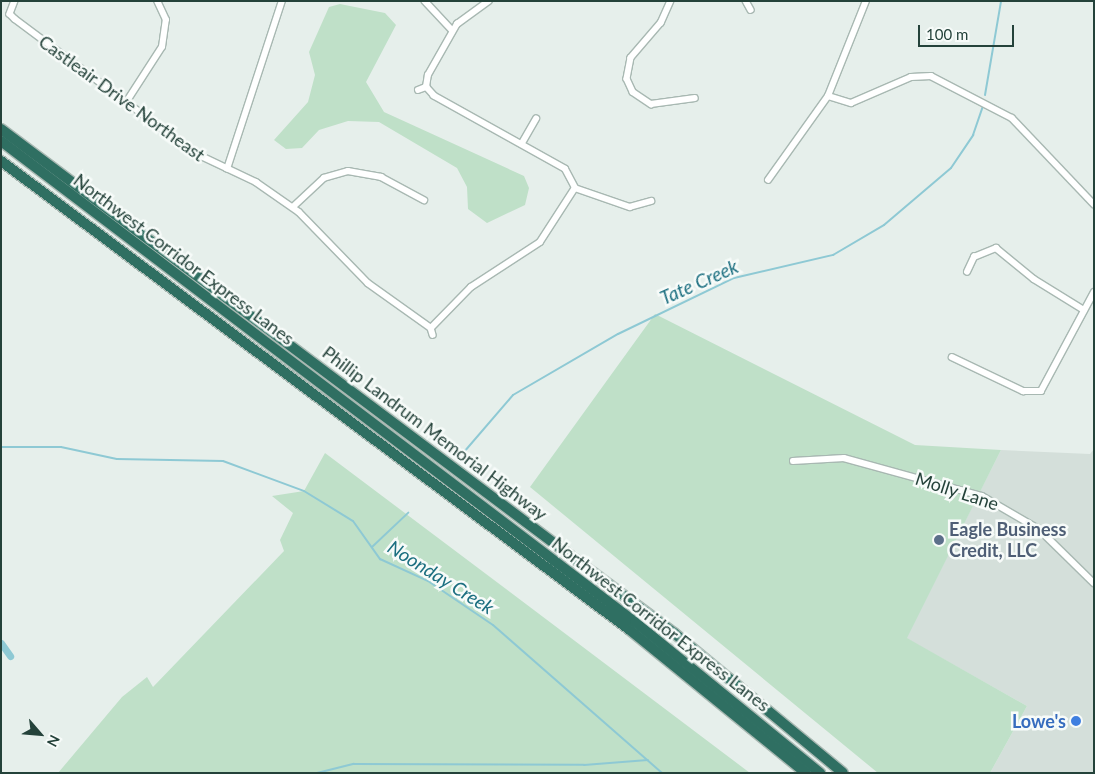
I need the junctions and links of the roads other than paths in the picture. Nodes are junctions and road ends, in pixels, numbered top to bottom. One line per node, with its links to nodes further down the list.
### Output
1 (15, 1): 15 (street, Castleair Drive Northeast)
2 (157, 1): 15 (street)
3 (282, 1): 22 (street)
4 (425, 1): 10 (street)
5 (489, 1): 10 (street)
6 (671, 1): 14 (street)
7 (746, 1): 9 (street)
8 (866, 1): 13 (street)
9 (751, 10)
10 (452, 30): 11 (street)
11 (426, 87): 12 (street); 19 (street)
12 (418, 90)
13 (828, 96): 23 (street); 28 (street)
14 (695, 98)
15 (127, 101): 22 (street, Castleair Drive Northeast)
16 (536, 119): 19 (street)
17 (1, 129): 40 (highway, Phillip Landrum Memorial Highway)
18 (1, 141): 39 (highway, Northwest Corridor Express Lanes)
19 (522, 144): 24 (street)
20 (1, 157): 25 (highway)
21 (1, 161): 25 (highway)
22 (226, 169): 29 (street, Castleair Drive Northeast)
23 (768, 180)
24 (575, 188): 27 (street); 33 (street)
25 (54, 200): 38 (highway)
26 (424, 200): 29 (street)
27 (651, 201)
28 (1094, 204)
29 (292, 207): 33 (street, Castleair Drive Northeast)
30 (967, 272): 32 (street)
31 (1094, 292): 32 (street)
32 (1084, 310): 35 (street)
33 (432, 328): 34 (street)
34 (434, 335)
35 (952, 357)
36 (793, 461): 37 (street, Molly Lane)
37 (1094, 583)
38 (806, 773)
39 (820, 773)
40 (842, 773)

